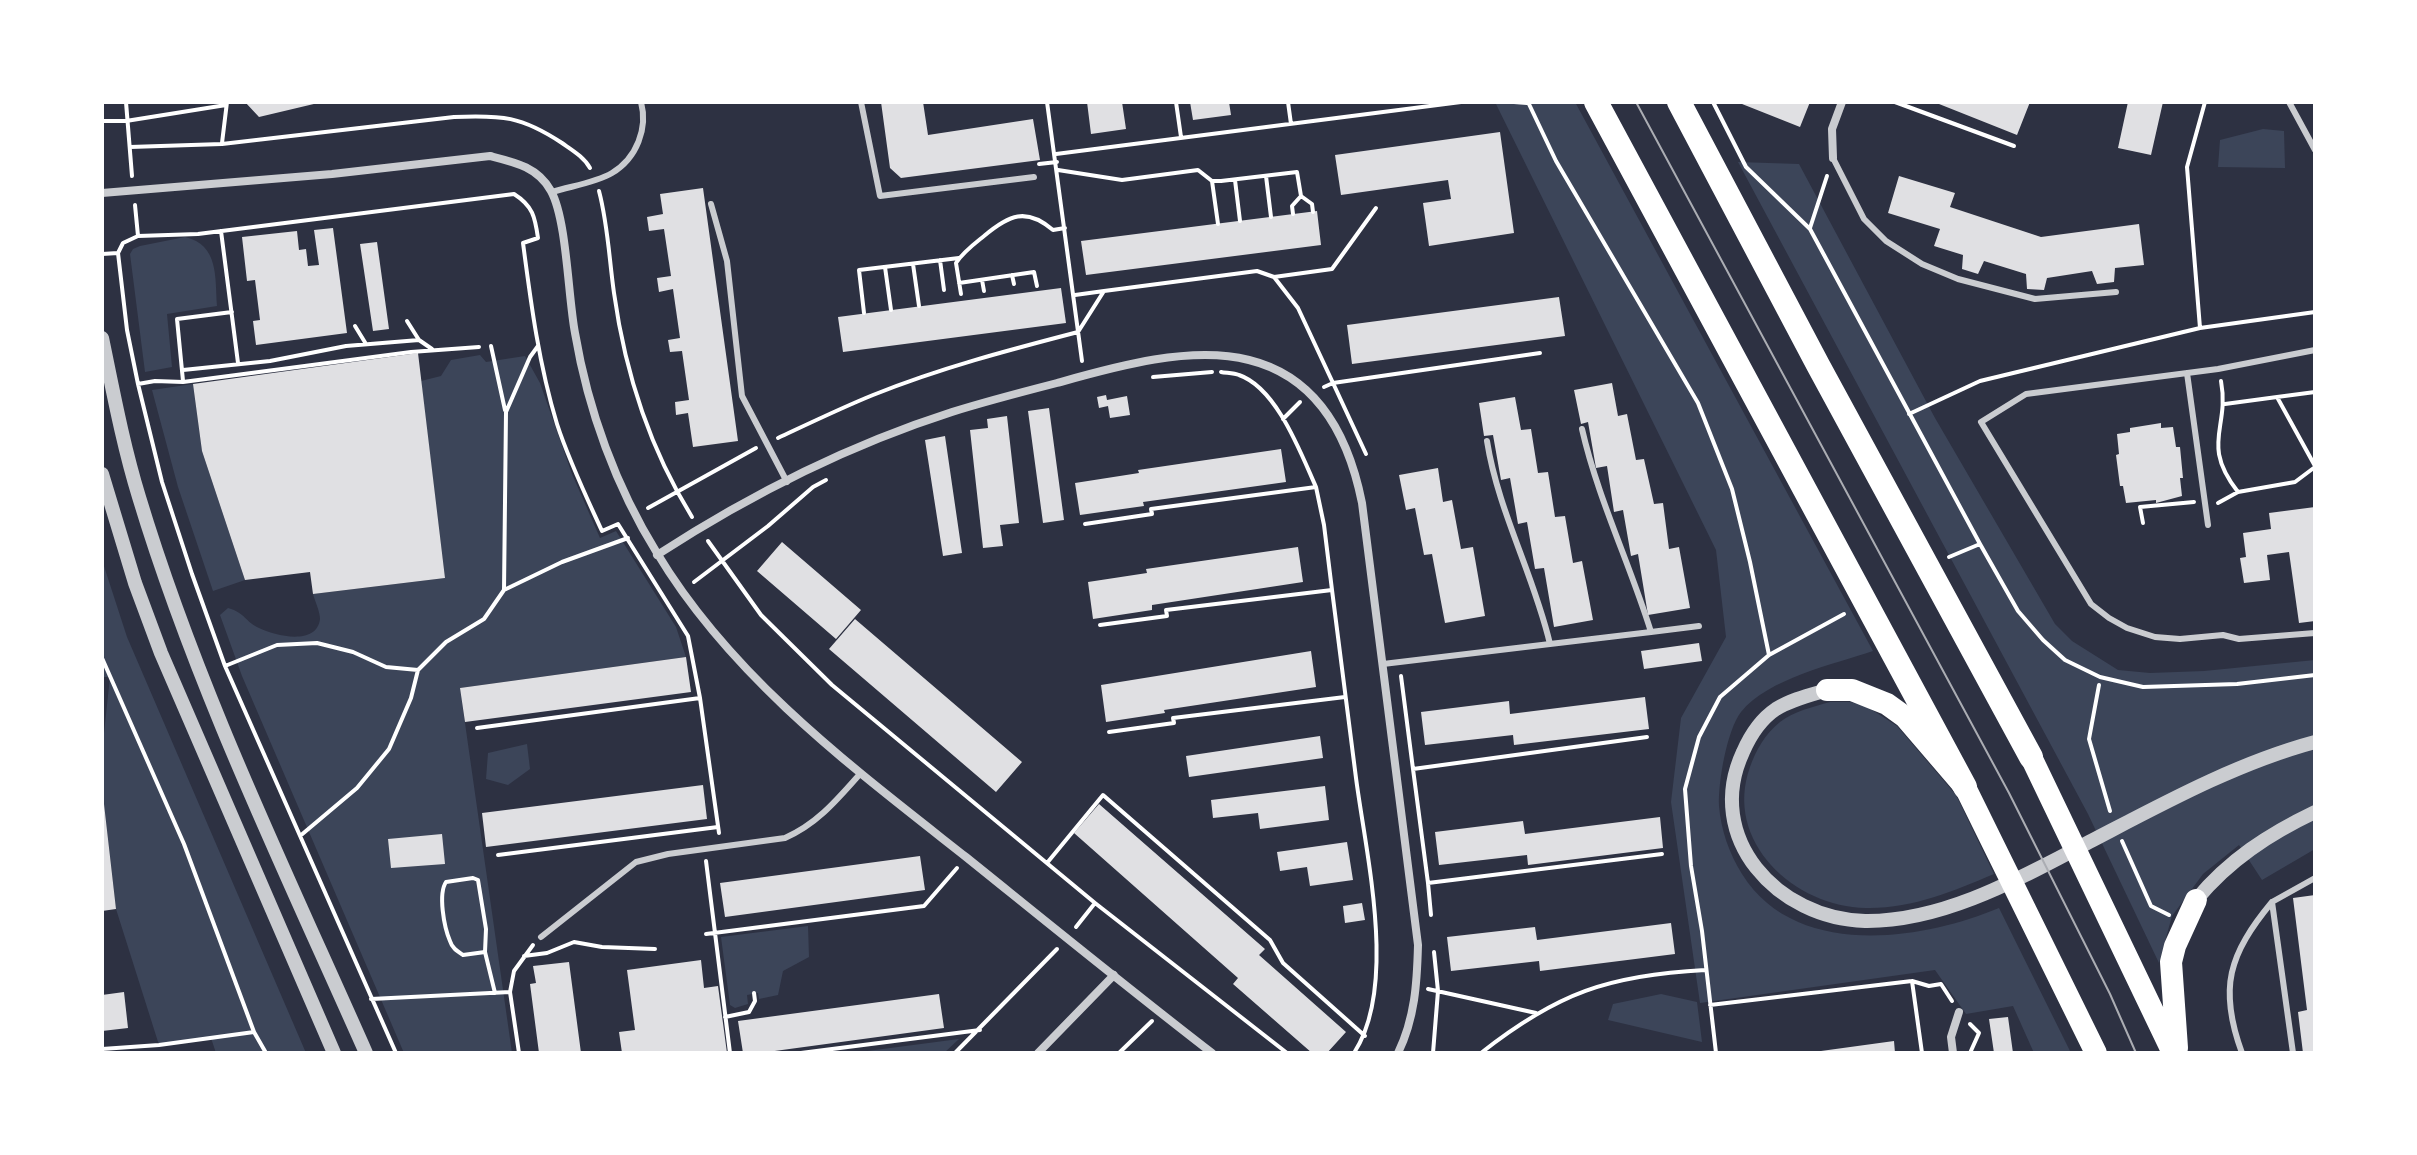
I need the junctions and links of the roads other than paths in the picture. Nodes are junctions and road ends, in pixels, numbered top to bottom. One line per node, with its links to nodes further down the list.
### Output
1 (641, 102): 10 (lane)
2 (861, 102): 9 (lane)
3 (1596, 102): 32 (highway)
4 (1679, 102): 30 (highway)
5 (1842, 102): 8 (street)
6 (2289, 102): 7 (lane)
7 (2315, 150)
8 (1833, 158): 13 (lane)
9 (1034, 177)
10 (552, 192): 11 (street); 22 (street)
11 (102, 193)
12 (711, 204): 20 (lane)
13 (2116, 292)
14 (102, 338): 41 (street)
15 (2315, 350): 16 (lane)
16 (2187, 373): 21 (lane); 25 (lane)
17 (1582, 429): 24 (lane)
18 (1487, 441): 26 (lane)
19 (102, 474): 40 (street)
20 (787, 482): 22 (street); 27 (street)
21 (2208, 525)
22 (657, 555): 31 (street)
23 (1699, 626): 24 (lane)
24 (1651, 632): 26 (lane)
25 (2315, 633)
26 (1550, 644): 27 (lane)
27 (1383, 664): 44 (street)
28 (1827, 690): 29 (street); 32 (highway)
29 (2315, 742)
30 (2031, 757): 47 (highway)
31 (860, 774): 37 (lane); 38 (street)
32 (1965, 787): 46 (highway)
33 (2315, 812): 35 (street)
34 (2315, 878): 36 (lane)
35 (2196, 900): 47 (highway)
36 (2272, 902): 48 (lane); 49 (lane)
37 (541, 937)
38 (1114, 975): 42 (street); 43 (street)
39 (1959, 1012): 45 (street)
40 (334, 1053)
41 (366, 1053)
42 (1038, 1053)
43 (1212, 1053)
44 (1398, 1053)
45 (1953, 1053)
46 (2096, 1053)
47 (2175, 1053)
48 (2242, 1053)
49 (2293, 1053)

